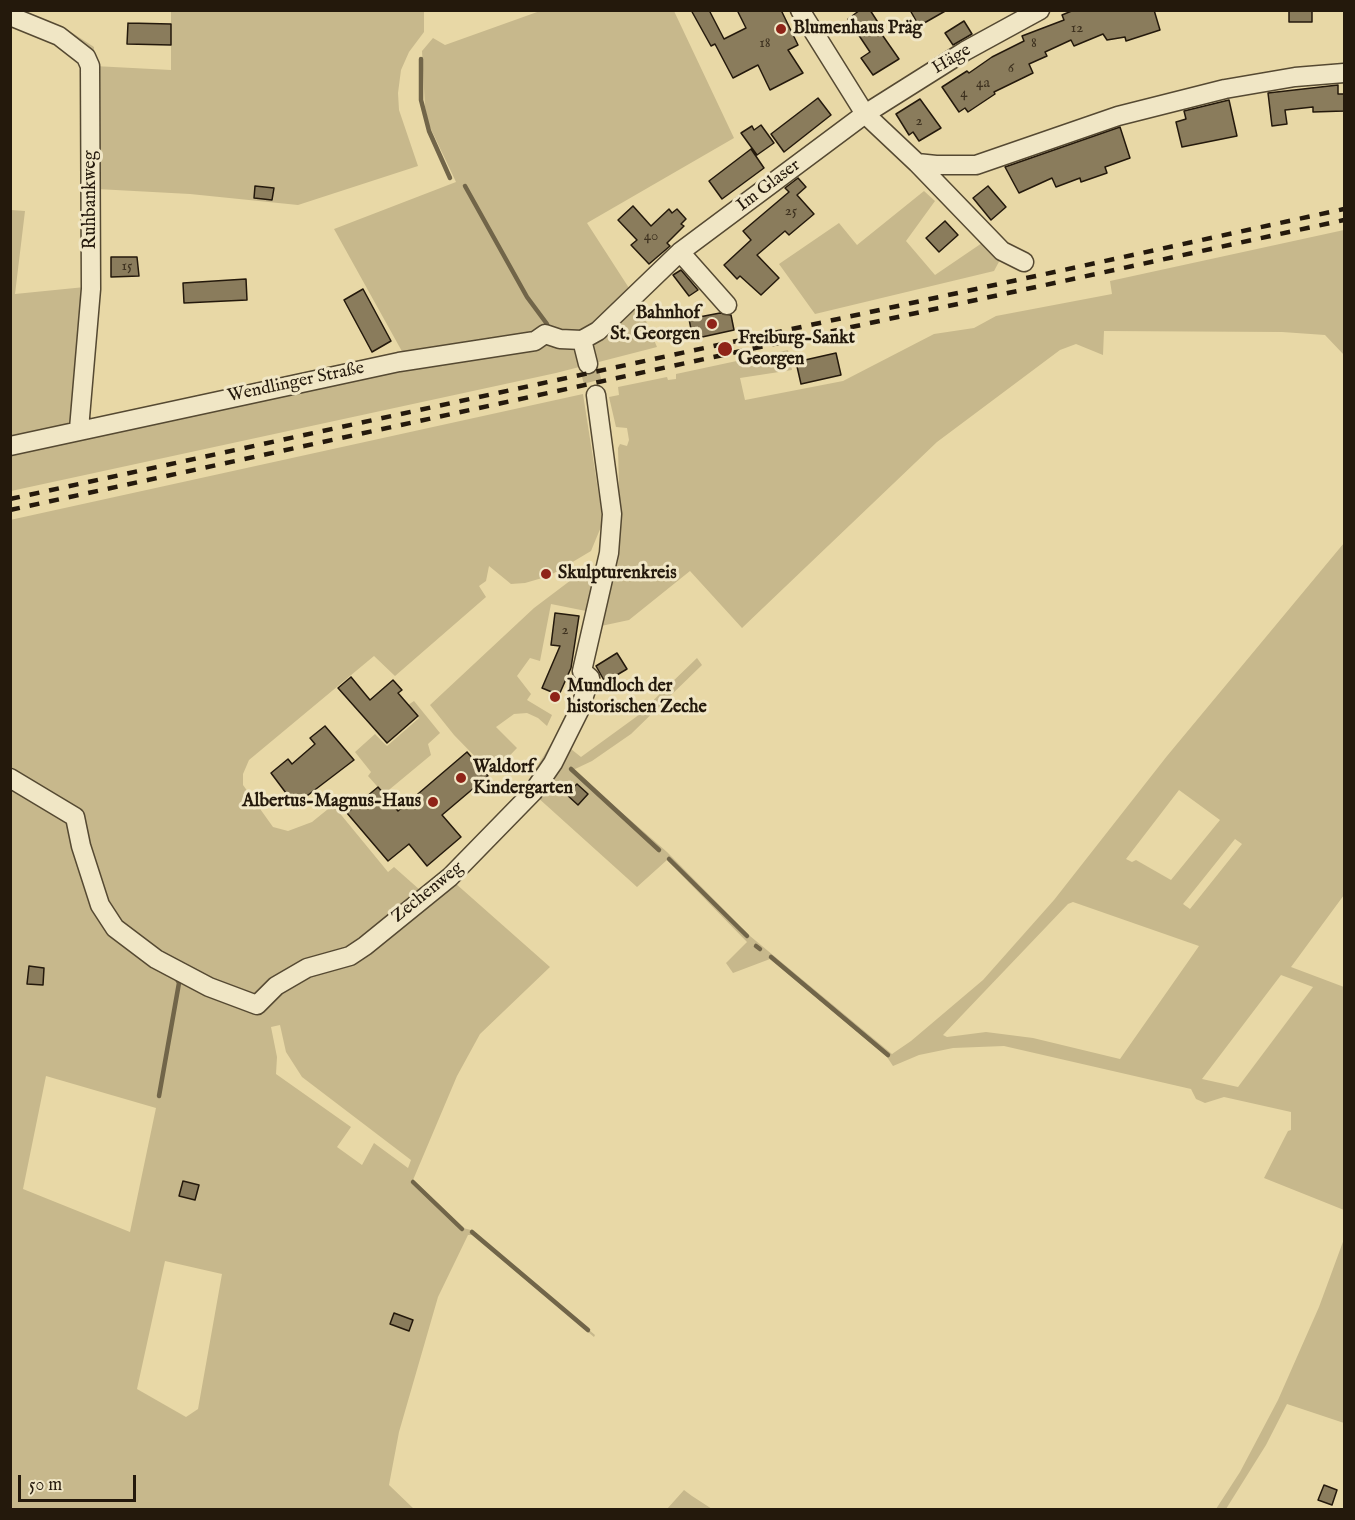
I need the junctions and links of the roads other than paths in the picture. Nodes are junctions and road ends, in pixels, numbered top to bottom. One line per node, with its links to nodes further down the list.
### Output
1 (800, 10): 5 (street)
2 (1040, 10): 5 (street, Häge)
3 (10, 16): 13 (street, Ruhbankweg)
4 (1344, 73): 6 (street)
5 (866, 114): 6 (street); 7 (street, Im Glaser)
6 (918, 163): 8 (street)
7 (680, 252): 9 (street); 10 (street, Im Glaser)
8 (1024, 262)
9 (727, 305)
10 (582, 340): 11 (street); 13 (street, Wendlinger Straße)
11 (588, 364)
12 (596, 395): 15 (street, Zechenweg)
13 (79, 429): 14 (street, Wendlinger Straße)
14 (10, 446)
15 (10, 778)

